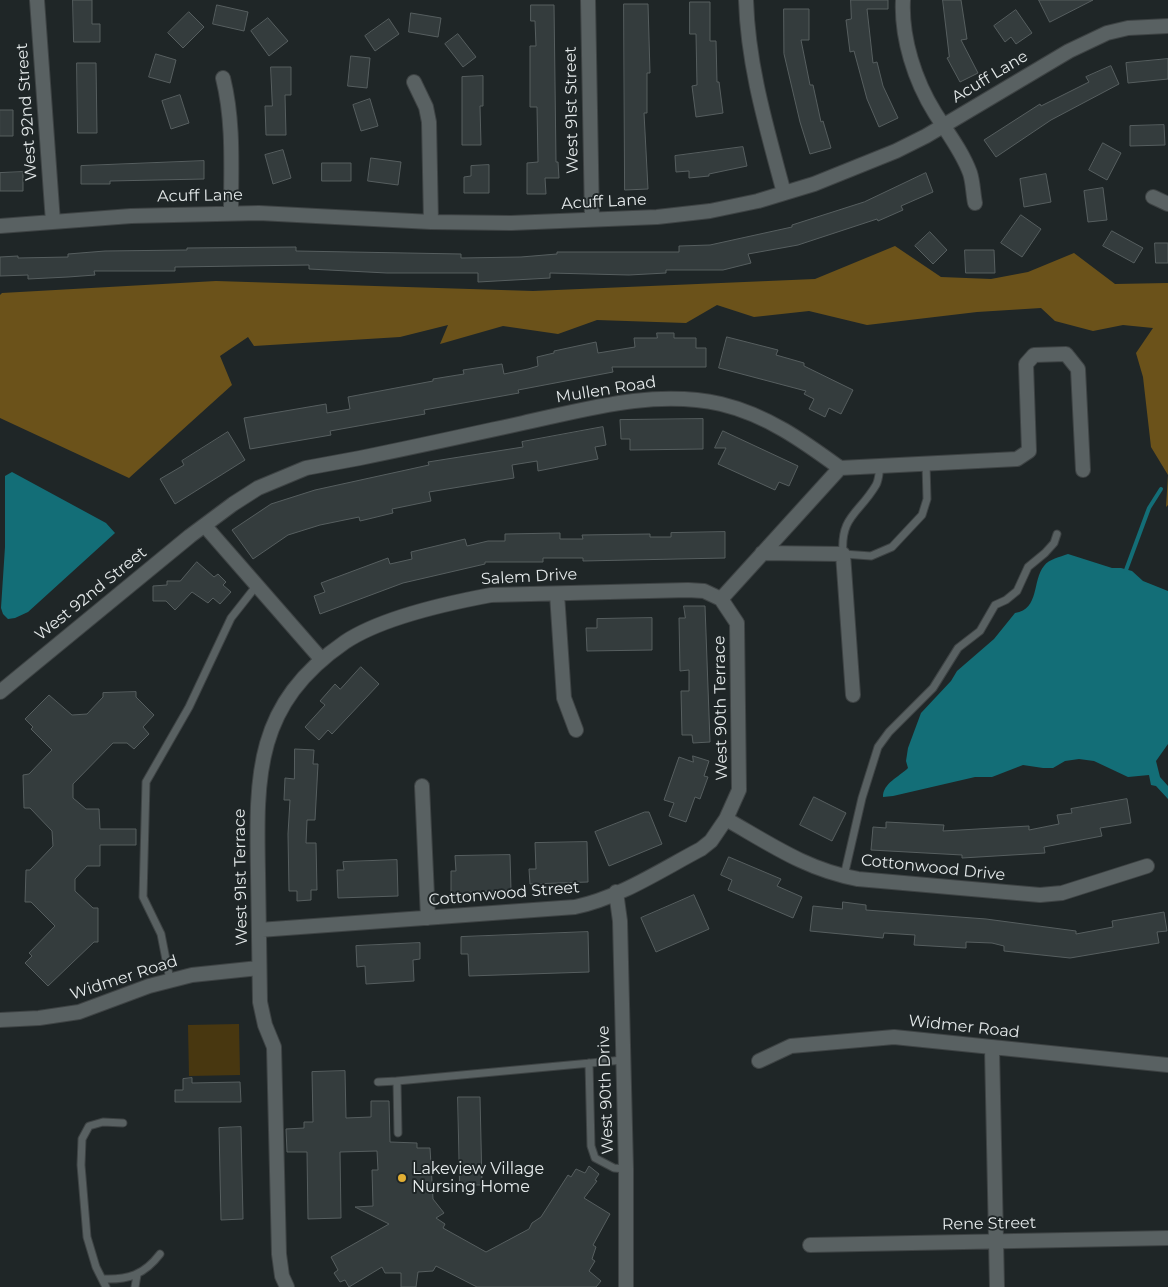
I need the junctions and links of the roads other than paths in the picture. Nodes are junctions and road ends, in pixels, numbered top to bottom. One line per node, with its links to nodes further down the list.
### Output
1 (37, 0): 15 (street, West 92nd Street)
2 (588, 0): 14 (street, West 91st Street)
3 (746, 0): 9 (street)
4 (903, 0): 8 (street)
5 (1168, 26): 8 (street, Acuff Lane)
6 (223, 78): 13 (street)
7 (414, 82): 16 (street)
8 (943, 126): 9 (street, Acuff Lane); 11 (street)
9 (784, 193): 14 (street, Acuff Lane)
10 (1153, 197): 12 (street)
11 (974, 203)
12 (1168, 204)
13 (231, 213): 15 (street, Acuff Lane); 16 (street, Acuff Lane)
14 (592, 219): 16 (street, Acuff Lane)
15 (53, 222): 17 (street, Acuff Lane)
16 (431, 222)
17 (0, 226)
18 (926, 464): 19 (street); 21 (street); 25 (lane)
19 (880, 466): 20 (street); 25 (lane)
20 (840, 468): 22 (street, Mullen Road); 24 (street)
21 (1083, 470)
22 (205, 526): 26 (street); 30 (street, West 92nd Street)
23 (1057, 534): 36 (lane)
24 (762, 553): 25 (street); 28 (street)
25 (843, 554): 31 (street)
26 (256, 585): 29 (street); 41 (lane)
27 (557, 594): 28 (street, Salem Drive); 29 (street, Salem Drive); 32 (street)
28 (721, 599): 34 (street, West 90th Terrace)
29 (322, 660): 39 (street, West 91st Terrace)
30 (0, 692)
31 (853, 695)
32 (576, 730)
33 (422, 786): 38 (street)
34 (726, 819): 36 (street, Cottonwood Drive); 37 (street, Cottonwood Street)
35 (1147, 866): 36 (street, Cottonwood Drive)
36 (844, 876)
37 (616, 892): 38 (street, Cottonwood Street); 44 (street, West 90th Drive)
38 (428, 918): 39 (street, Cottonwood Street)
39 (259, 930): 40 (street, West 91st Terrace)
40 (259, 968): 41 (street, Widmer Road); 61 (street, West 91st Terrace)
41 (170, 980): 42 (street, Widmer Road)
42 (0, 1020)
43 (992, 1048): 45 (street, Widmer Road); 47 (street, Widmer Road); 54 (street)
44 (623, 1060): 46 (lane); 52 (street, West 90th Drive)
45 (759, 1061)
46 (590, 1063): 48 (lane); 52 (lane)
47 (1168, 1065)
48 (397, 1081): 49 (lane); 51 (lane)
49 (378, 1082)
50 (123, 1123): 58 (lane)
51 (398, 1133)
52 (626, 1169): 62 (street, West 90th Drive)
53 (1168, 1238): 54 (street, Rene Street)
54 (996, 1241): 55 (street, Rene Street); 63 (street)
55 (810, 1245)
56 (160, 1254): 57 (lane)
57 (137, 1275): 58 (lane); 60 (lane)
58 (103, 1279): 59 (lane)
59 (106, 1287)
60 (135, 1287)
61 (287, 1287)
62 (626, 1287)
63 (997, 1287)

